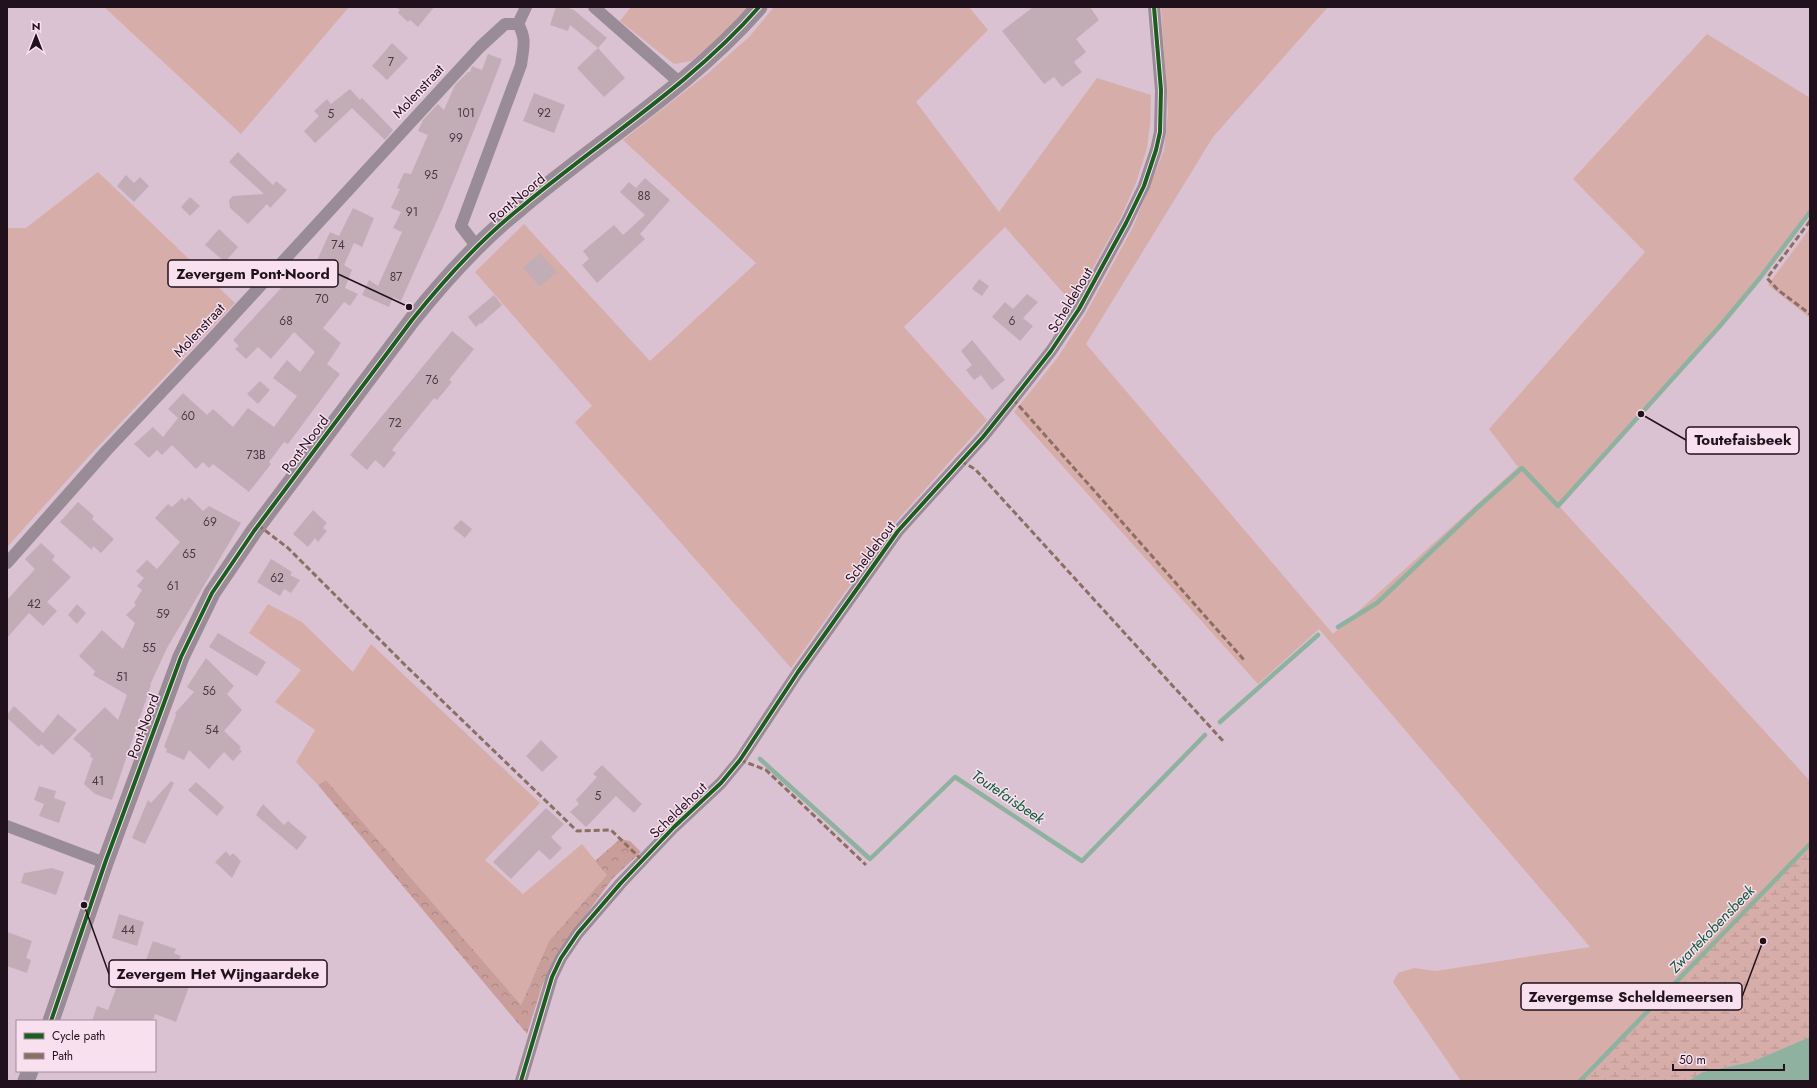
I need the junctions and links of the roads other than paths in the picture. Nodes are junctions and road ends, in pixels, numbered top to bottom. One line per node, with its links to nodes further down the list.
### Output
1 (526, 7): 5 (street)
2 (594, 7): 6 (street)
3 (759, 7): 6 (street, Pont-Noord)
4 (1154, 7): 12 (street, Scheldehout)
5 (518, 24): 7 (street, Pont-Noord); 8 (street, Molenstraat)
6 (680, 82): 7 (street, Pont-Noord)
7 (477, 247): 10 (street, Pont-Noord)
8 (7, 563)
9 (7, 826): 10 (street)
10 (104, 863): 11 (street, Pont-Noord)
11 (51, 1020)
12 (521, 1081)

